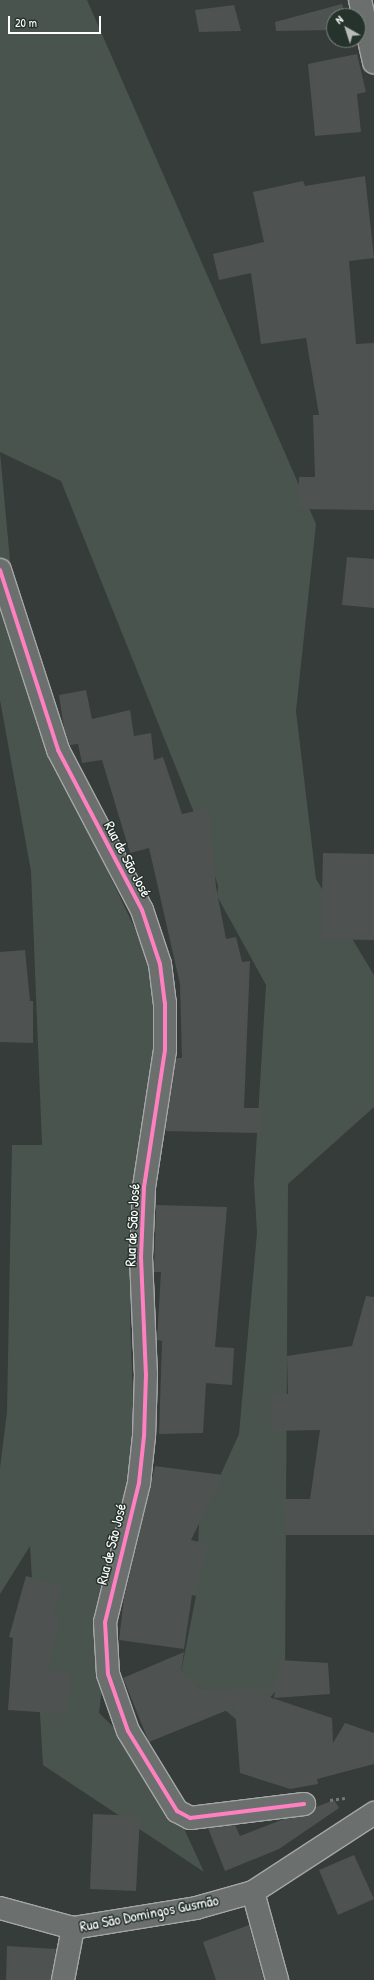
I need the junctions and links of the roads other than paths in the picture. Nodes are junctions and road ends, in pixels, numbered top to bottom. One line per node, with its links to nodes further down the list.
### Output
1 (360, 0): 2 (street)
2 (374, 62)
3 (0, 570): 4 (street, Rua de São José)
4 (304, 1804)
5 (374, 1812): 6 (street, Rua São Domingos Gusmão)
6 (253, 1892): 8 (street, Rua São Domingos Gusmão); 10 (street)
7 (0, 1908): 8 (street, Rua São Domingos Gusmão)
8 (72, 1928): 9 (street)
9 (63, 1980)
10 (277, 1980)

